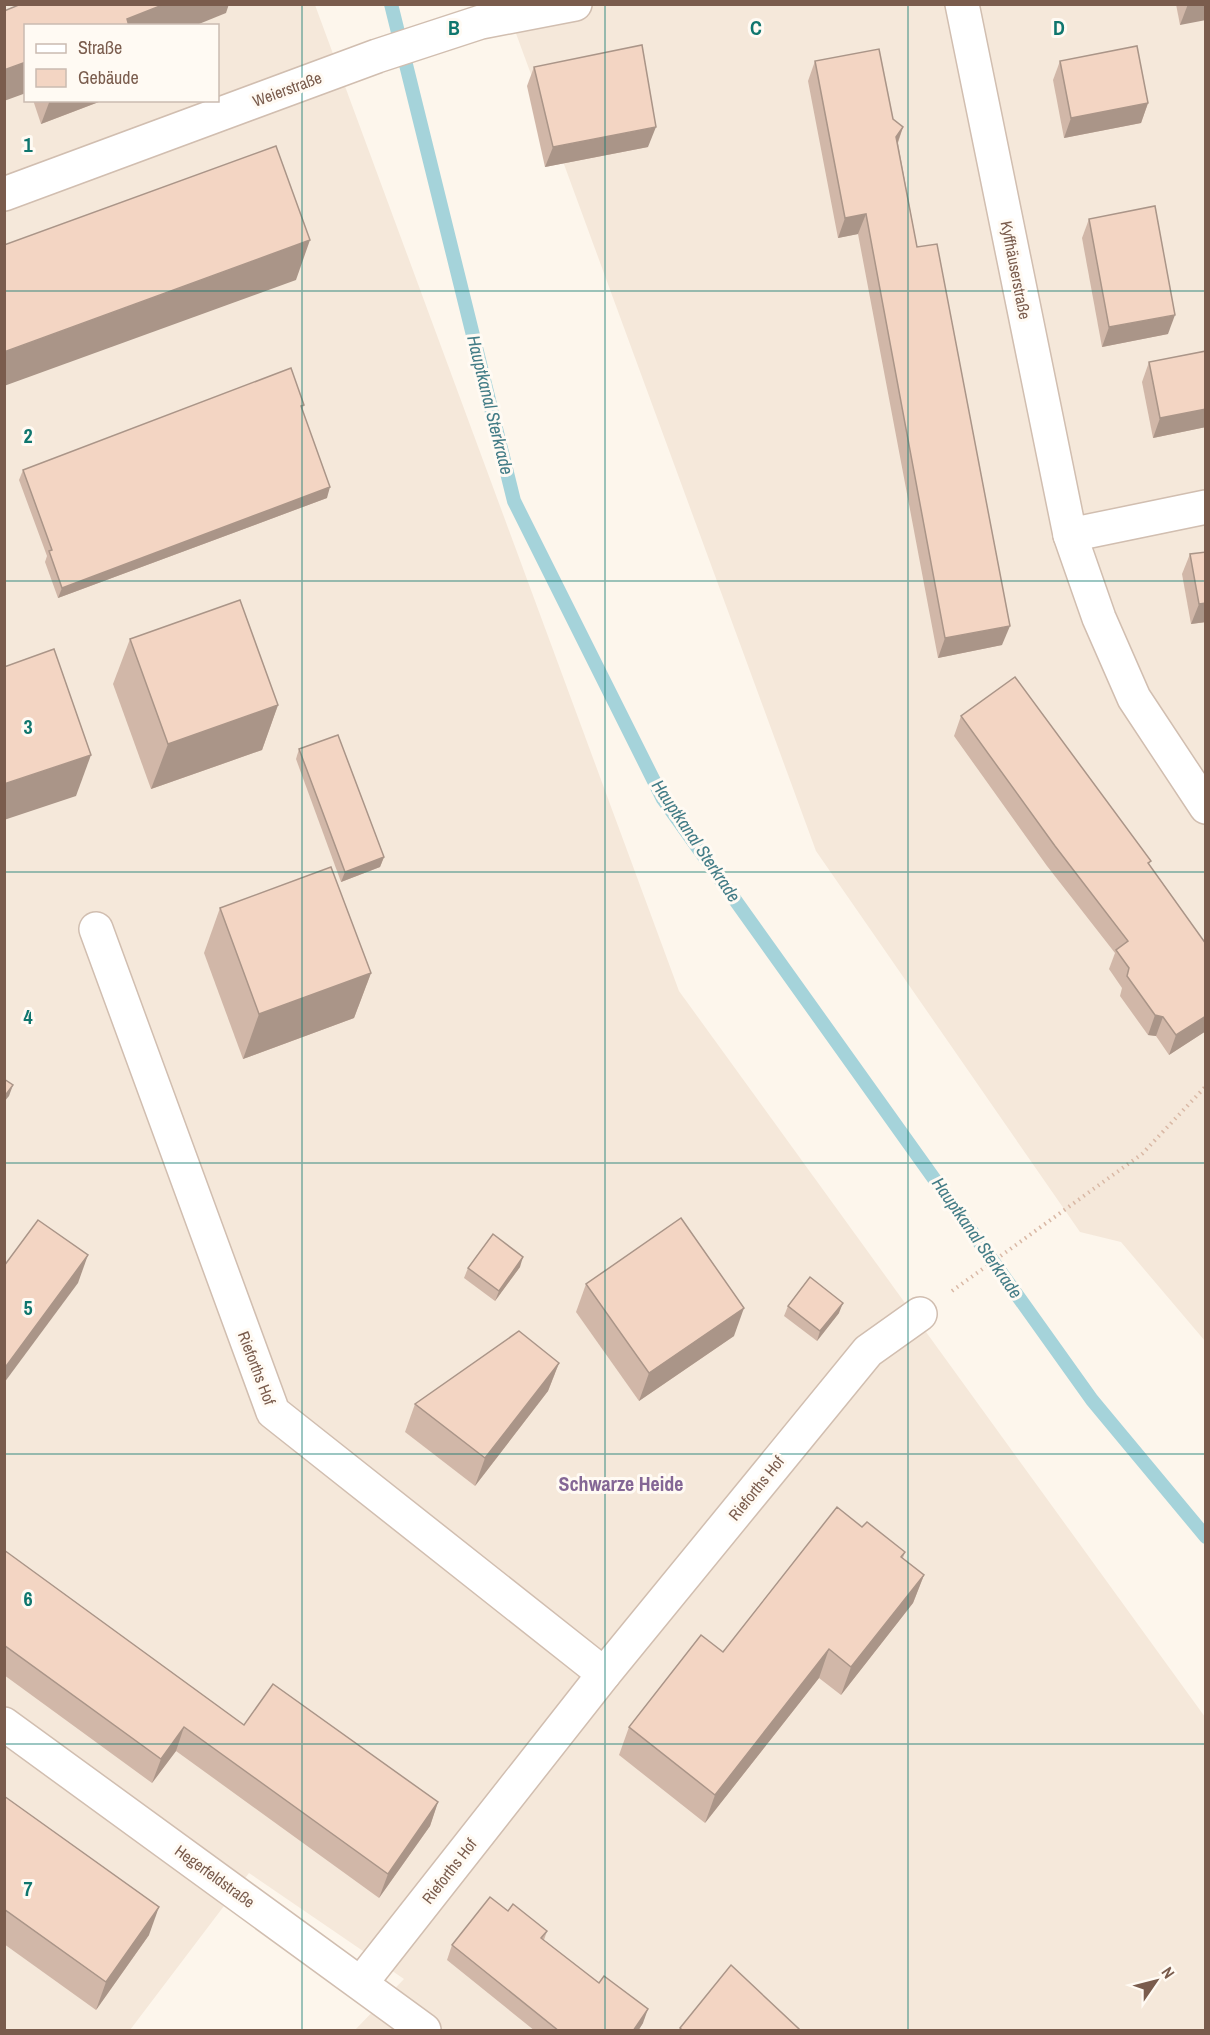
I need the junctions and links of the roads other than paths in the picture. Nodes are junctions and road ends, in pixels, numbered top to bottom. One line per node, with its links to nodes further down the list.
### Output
1 (574, 4): 3 (street, Weierstraße)
2 (962, 4): 5 (street, Kyffhäuserstraße)
3 (4, 194)
4 (1206, 507): 5 (street)
5 (1070, 536): 6 (street, Kyffhäuserstraße)
6 (1206, 807)
7 (96, 929): 9 (street, Rieforths Hof)
8 (920, 1314): 9 (street, Rieforths Hof)
9 (603, 1674): 11 (street, Rieforths Hof)
10 (4, 1724): 11 (street, Hegerfeldstraße)
11 (361, 1983): 12 (street, Hegerfeldstraße)
12 (424, 2031)

